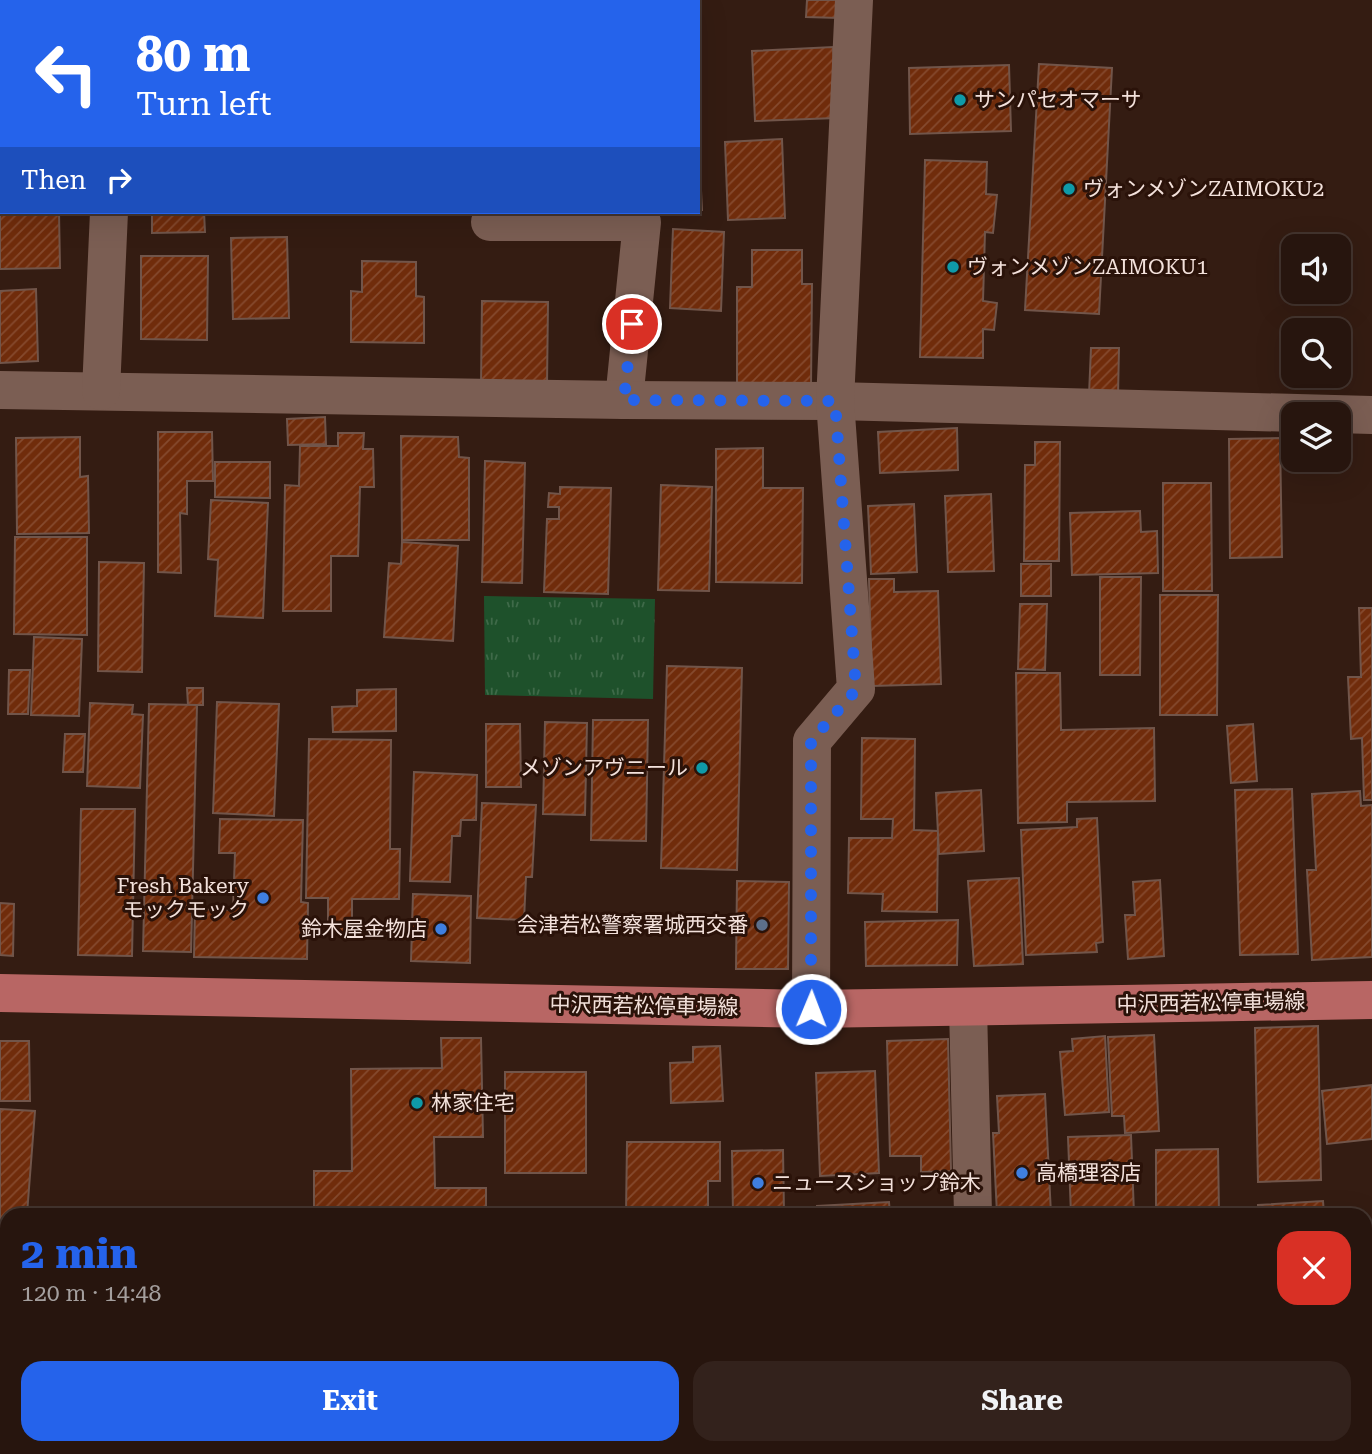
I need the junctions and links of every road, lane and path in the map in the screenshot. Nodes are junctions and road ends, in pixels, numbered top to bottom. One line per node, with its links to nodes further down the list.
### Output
1 (854, 0): 7 (street)
2 (109, 214): 5 (street)
3 (490, 222): 6 (street)
4 (0, 390): 5 (street)
5 (100, 391): 6 (street)
6 (624, 400): 7 (street)
7 (835, 401): 8 (street); 12 (street)
8 (1372, 415)
9 (0, 993): 12 (main road, 中沢西若松停車場線)
10 (1372, 1000): 11 (main road, 中沢西若松停車場線)
11 (968, 1007): 12 (main road, 中沢西若松停車場線); 13 (street)
12 (811, 1009)
13 (973, 1208)

